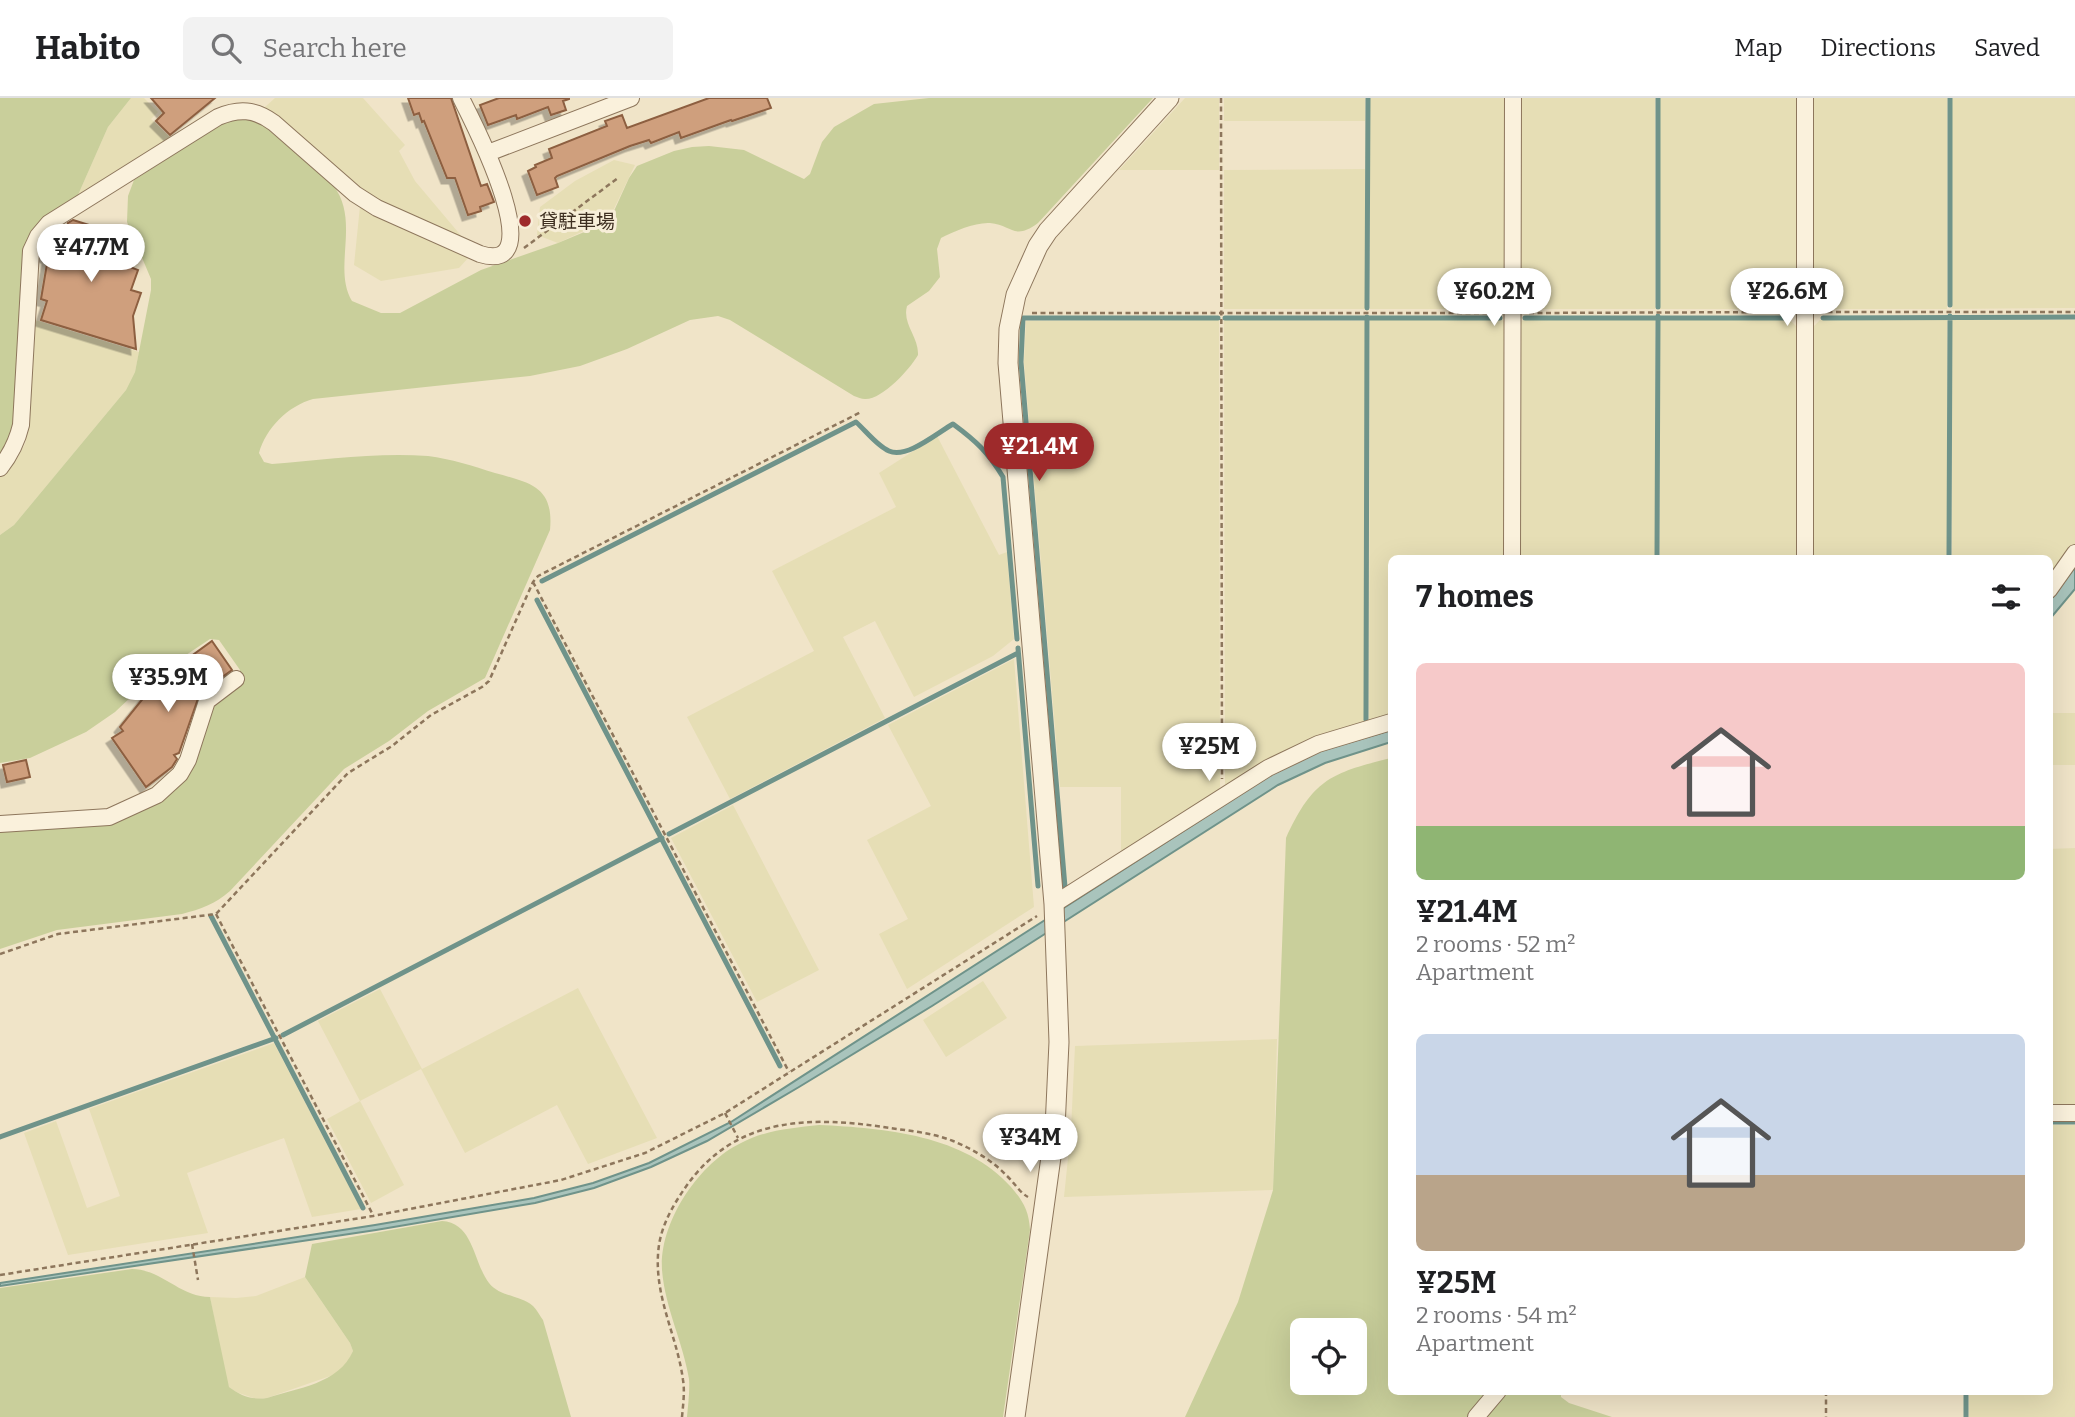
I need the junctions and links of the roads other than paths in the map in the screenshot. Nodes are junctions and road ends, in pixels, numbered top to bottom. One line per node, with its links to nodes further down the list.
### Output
1 (461, 98): 6 (street)
2 (631, 98): 6 (street)
3 (1169, 98): 15 (street)
4 (1513, 98): 9 (street)
5 (1805, 98): 10 (street)
6 (488, 153): 7 (street)
7 (0, 468)
8 (2075, 553): 11 (street)
9 (1513, 555)
10 (1805, 555)
11 (2053, 584)
12 (236, 679): 14 (street)
13 (1388, 723): 15 (street)
14 (0, 824)
15 (1055, 915): 19 (street)
16 (2053, 1113): 17 (street)
17 (2075, 1113)
18 (1495, 1395): 20 (street)
19 (1016, 1417)
20 (1476, 1417)

